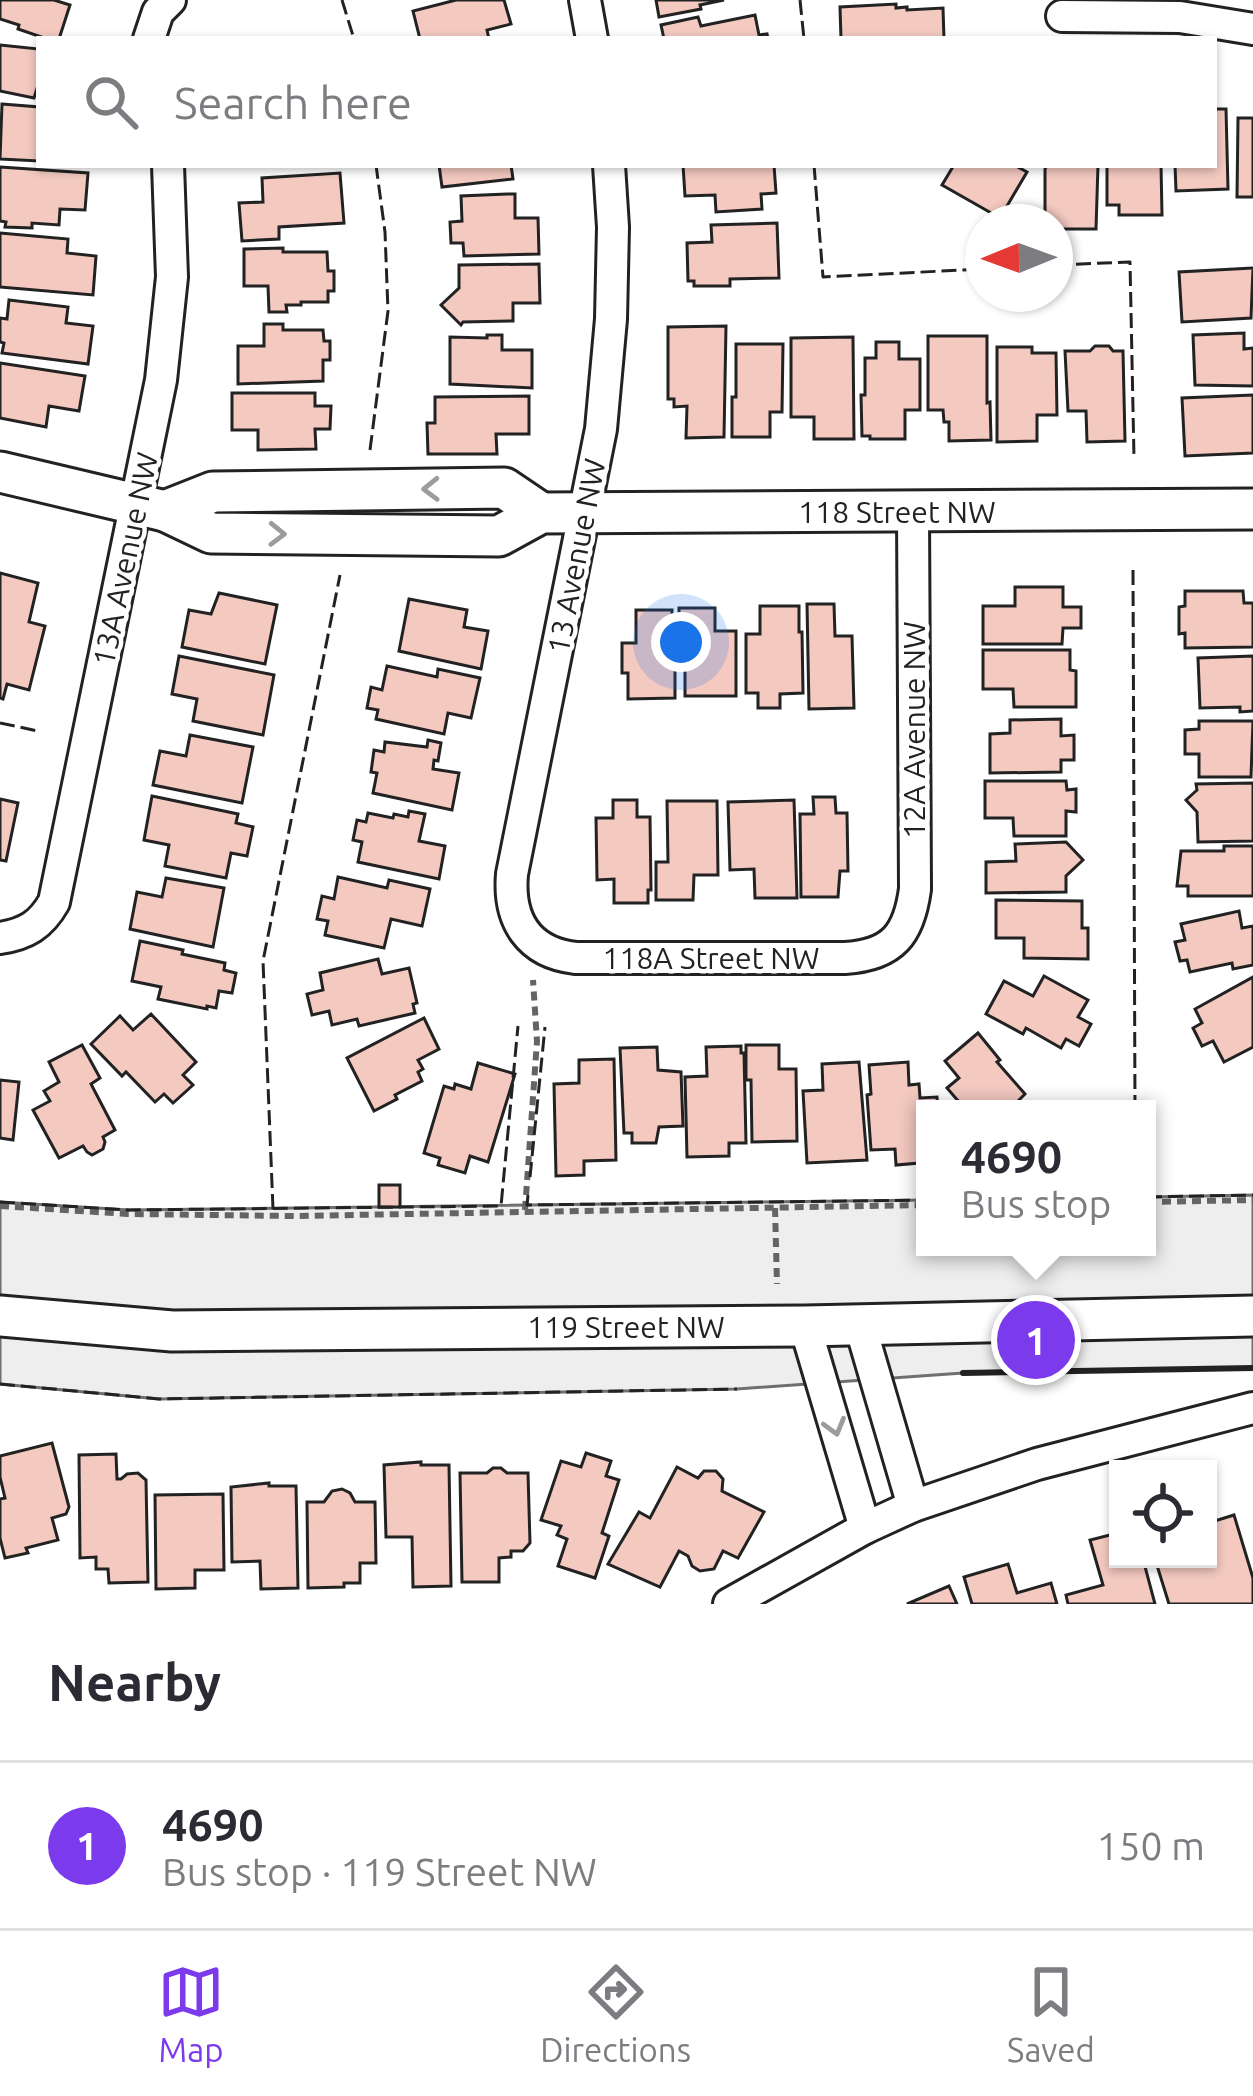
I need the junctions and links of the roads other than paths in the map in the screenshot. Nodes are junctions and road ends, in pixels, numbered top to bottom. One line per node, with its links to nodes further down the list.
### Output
1 (170, 0): 5 (street)
2 (585, 0): 6 (street)
3 (1062, 16): 4 (street)
4 (1253, 29)
5 (150, 33)
6 (591, 36)
7 (168, 168): 10 (street, 13A Avenue NW)
8 (609, 168): 13 (street, 13 Avenue NW)
9 (0, 472): 10 (street, 118 Street NW)
10 (151, 508): 13 (street, 118 Street NW); 14 (street, 13A Avenue NW)
11 (1253, 509): 12 (street, 118 Street NW)
12 (913, 512): 13 (street, 118 Street NW); 16 (street, 12A Avenue NW)
13 (586, 513): 15 (street, 13 Avenue NW)
14 (10, 936)
15 (530, 940): 16 (street, 118A Street NW)
16 (894, 942)
17 (0, 1316): 20 (street, 119 Street NW)
18 (1253, 1316): 19 (street, 119 Street NW)
19 (860, 1325): 20 (street, 119 Street NW); 22 (street)
20 (805, 1327): 23 (street, one-way to 23)
21 (1253, 1408): 22 (street)
22 (913, 1506): 23 (street)
23 (865, 1528): 24 (street)
24 (729, 1604)

